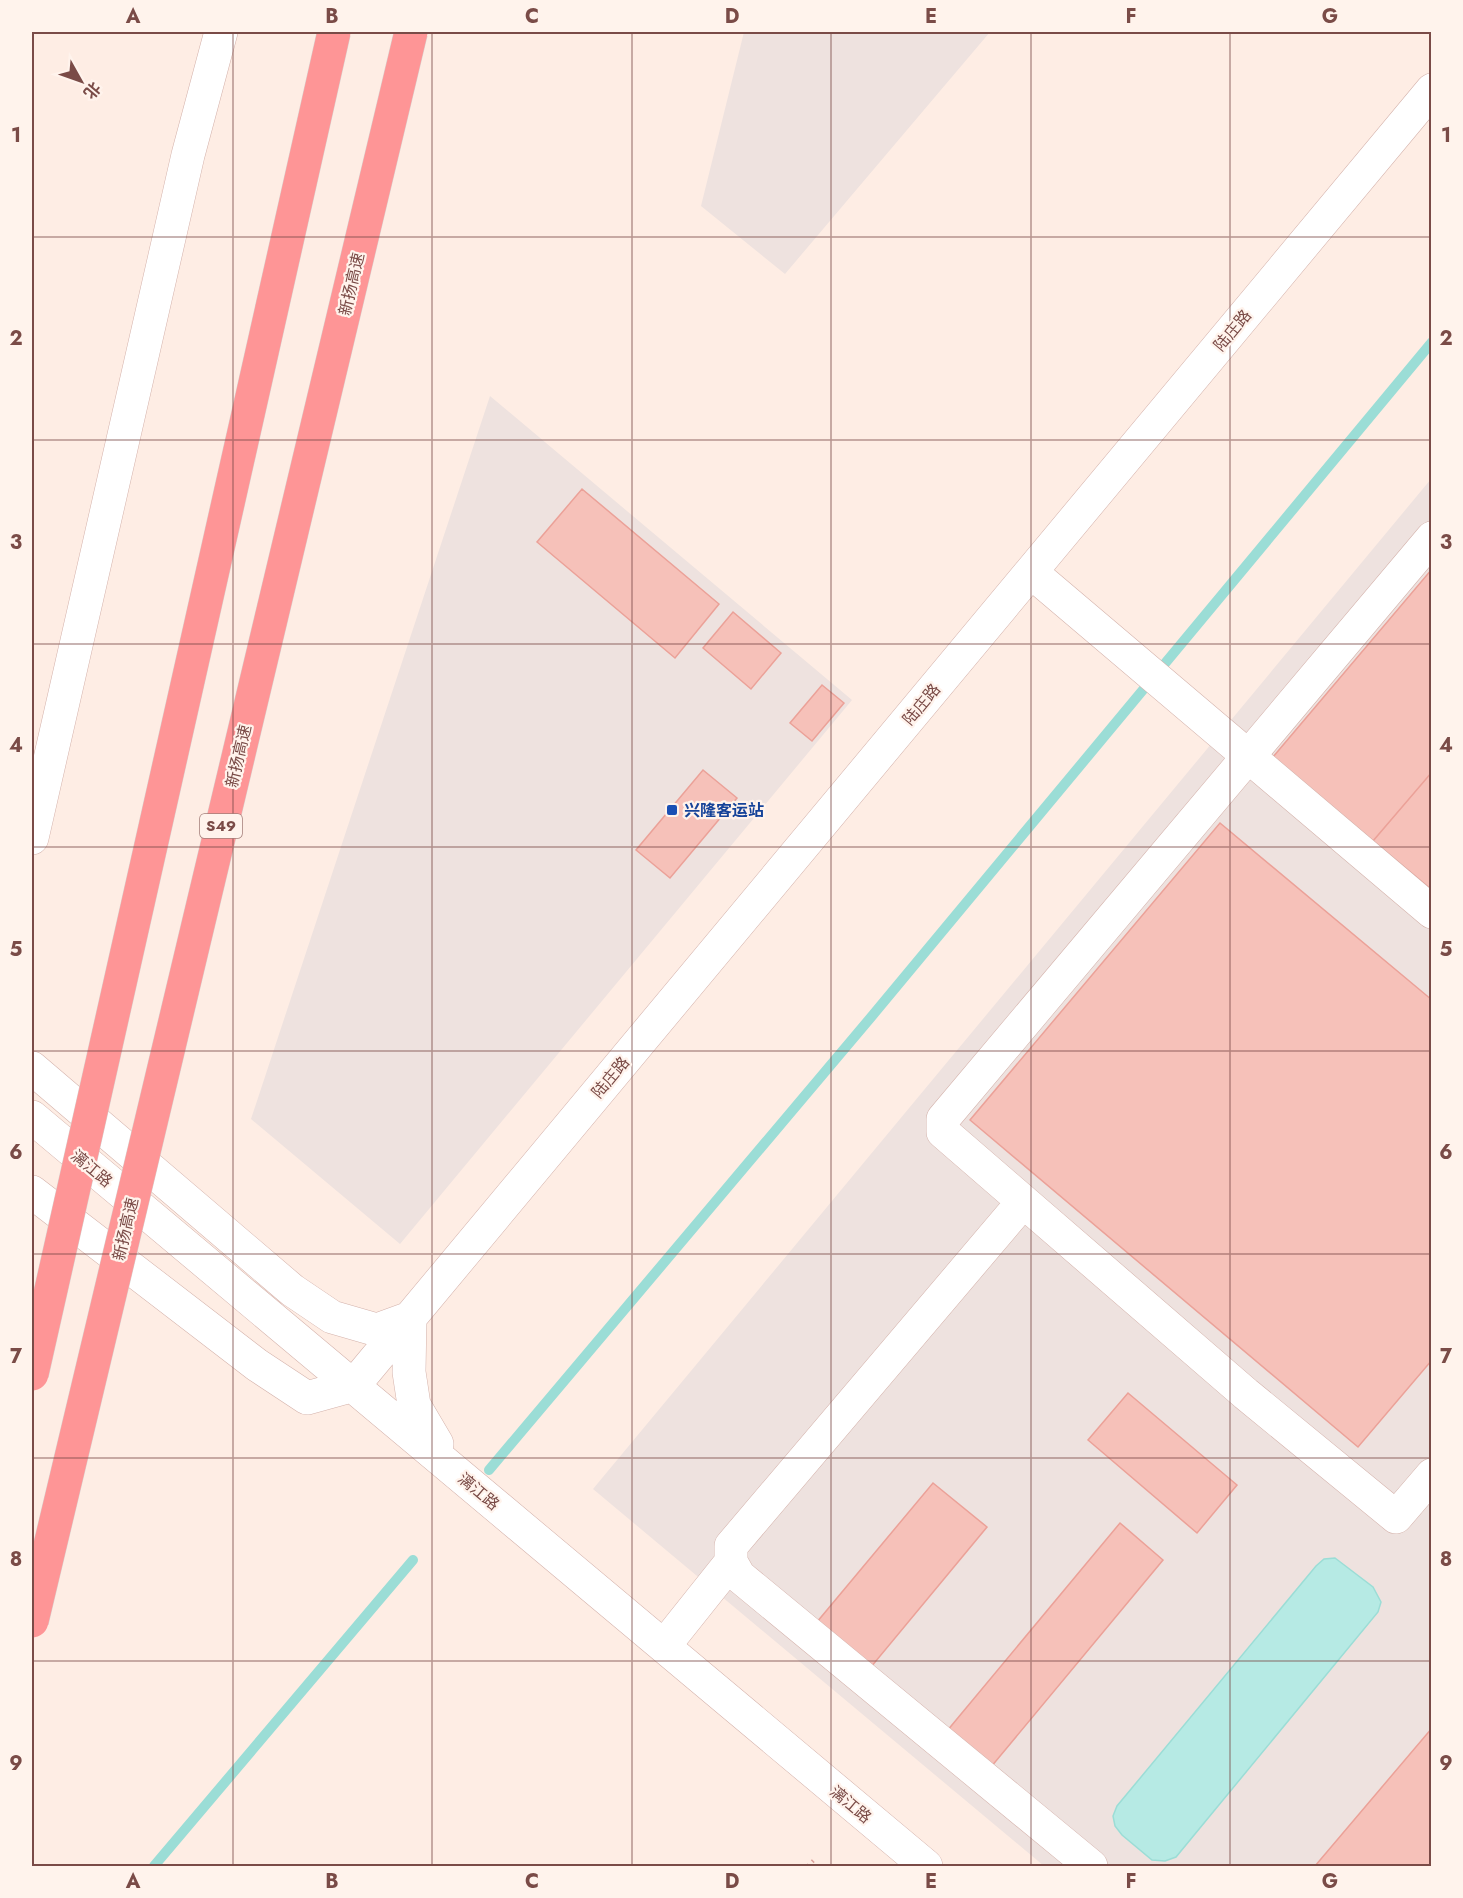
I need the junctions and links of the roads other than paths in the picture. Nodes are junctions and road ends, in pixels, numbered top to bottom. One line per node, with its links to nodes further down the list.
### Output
1 (221, 32): 8 (street)
2 (334, 32): 15 (highway, bridge)
3 (411, 32): 20 (highway, 新扬高速 / S49, bridge)
4 (1431, 90): 6 (street, 陆庄路)
5 (1431, 538): 7 (street)
6 (1031, 572): 7 (street); 14 (street, 陆庄路)
7 (1248, 756): 9 (street); 13 (street)
8 (32, 838)
9 (1431, 912)
10 (32, 1068): 14 (street)
11 (32, 1118): 16 (street, 漓江路)
12 (32, 1192): 16 (street)
13 (1022, 1203): 18 (street); 19 (street)
14 (410, 1318): 16 (street, 陆庄路); 17 (street)
15 (32, 1374)
16 (354, 1385): 17 (street, 漓江路)
17 (451, 1467): 21 (street, 漓江路)
18 (1431, 1475)
19 (731, 1562): 21 (street); 23 (street)
20 (32, 1621)
21 (664, 1646): 22 (street, 漓江路)
22 (926, 1866)
23 (1091, 1866)

